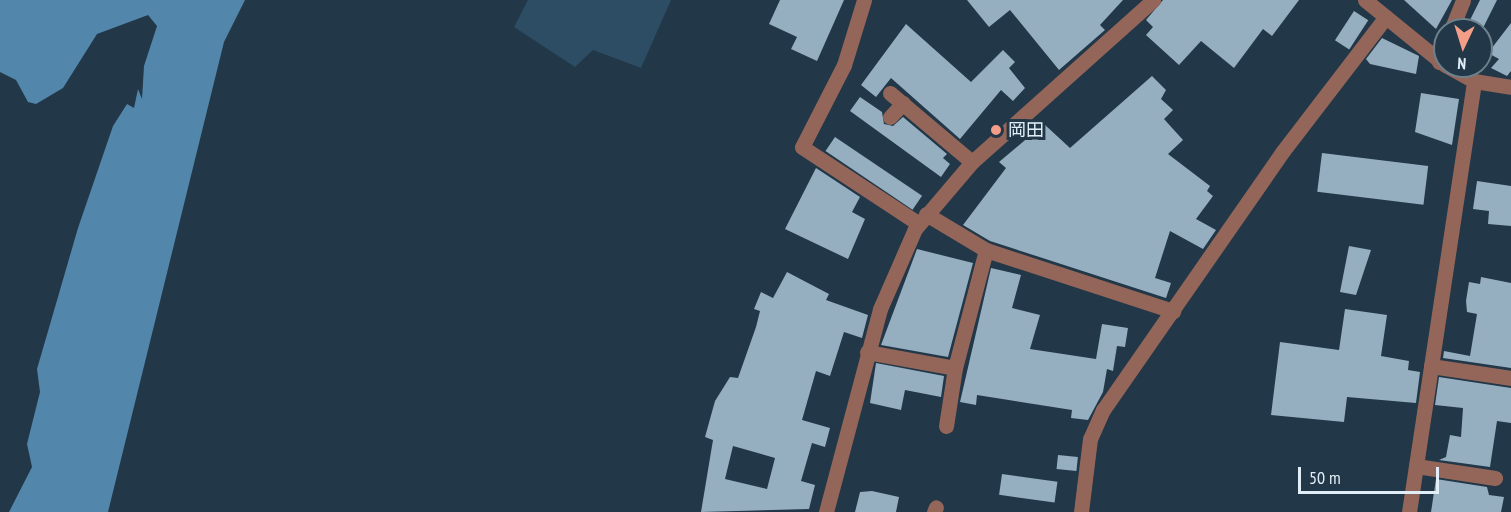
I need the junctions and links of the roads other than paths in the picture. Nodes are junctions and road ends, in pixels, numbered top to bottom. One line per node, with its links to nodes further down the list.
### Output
1 (864, 0): 15 (street)
2 (1152, 0): 14 (street)
3 (1365, 0): 5 (street)
4 (1463, 0): 6 (street)
5 (1386, 17): 7 (street); 17 (street)
6 (1456, 18)
7 (1433, 55)
8 (1469, 78): 9 (street)
9 (1474, 81): 10 (street); 19 (street)
10 (1510, 85)
11 (890, 93): 12 (street)
12 (903, 103): 13 (street); 14 (street)
13 (890, 117)
14 (972, 162): 15 (street)
15 (922, 219): 16 (street); 18 (street)
16 (986, 250): 17 (street); 20 (street)
17 (1173, 312): 26 (street)
18 (867, 352): 20 (street); 25 (street)
19 (1431, 366): 21 (street); 23 (street)
20 (955, 368): 22 (street)
21 (1511, 378)
22 (946, 426)
23 (1416, 466): 24 (street); 27 (street)
24 (1495, 478)
25 (826, 512)
26 (1081, 512)
27 (1409, 512)

